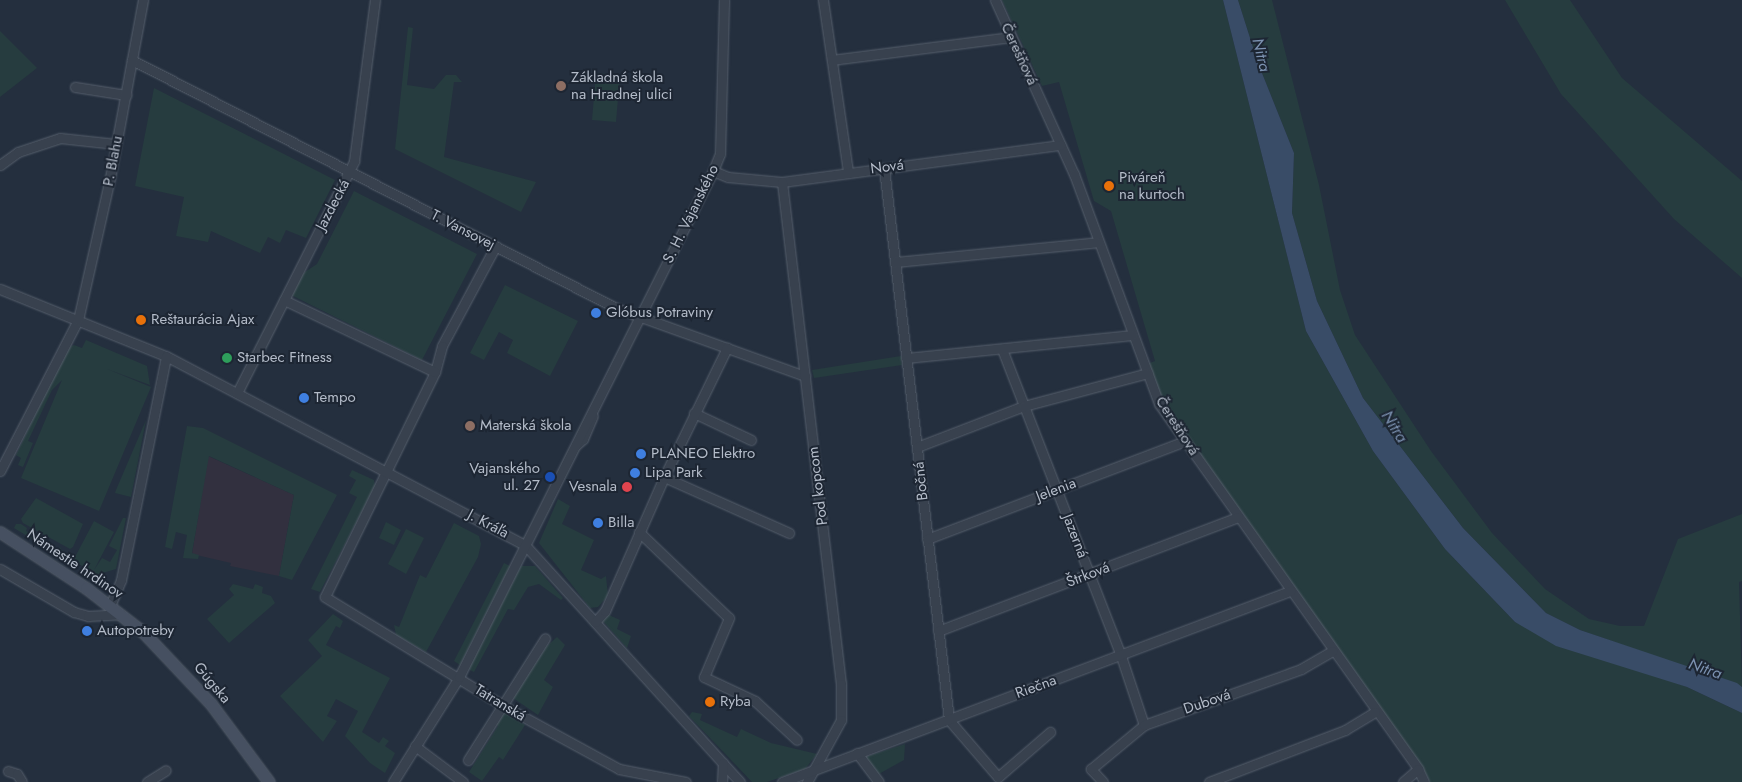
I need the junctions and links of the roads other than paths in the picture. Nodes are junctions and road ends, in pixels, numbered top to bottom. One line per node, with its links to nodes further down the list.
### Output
1 (143, 0): 7 (street, P. Blahu)
2 (375, 0): 16 (street, Jazdecká)
3 (724, 0): 15 (street, S. H. Vajanského)
4 (823, 0): 8 (street)
5 (995, 0): 6 (street, Čerešňová)
6 (1011, 37): 8 (street); 12 (street, Čerešňová)
7 (132, 60): 10 (street, P. Blahu); 16 (street, T. Vansovej)
8 (832, 60): 17 (street)
9 (75, 87): 10 (street)
10 (126, 95): 11 (street, P. Blahu)
11 (116, 144): 13 (street); 25 (street, P. Blahu)
12 (1061, 145): 14 (street, Nová); 19 (street, Čerešňová)
13 (0, 165)
14 (884, 168): 17 (street, Nová); 21 (street, Bočná)
15 (713, 171): 18 (street, Nová); 24 (street, S. H. Vajanského)
16 (350, 172): 20 (street, T. Vansovej); 23 (street, Jazdecká)
17 (848, 172): 18 (street, Nová)
18 (782, 182): 33 (street, Pod kopcom)
19 (1098, 242): 21 (street); 26 (street, Čerešňová)
20 (495, 246): 24 (street, T. Vansovej); 31 (street)
21 (895, 262): 30 (street, Bočná)
22 (0, 289): 25 (street, J. Kráľa)
23 (284, 300): 31 (street); 34 (street, Jazdecká)
24 (640, 319): 27 (street, T. Vansovej); 49 (street, S. H. Vajanského)
25 (78, 320): 29 (street, J. Kráľa); 40 (street)
26 (1133, 334): 28 (street); 32 (street, Čerešňová)
27 (726, 348): 33 (street, T. Vansovej); 36 (street)
28 (1002, 349): 30 (street); 35 (street, Jazerná)
29 (166, 356): 34 (street, J. Kráľa); 53 (street)
30 (906, 358): 39 (street, Bočná)
31 (435, 372): 41 (street)
32 (1148, 373): 35 (street); 38 (street, Čerešňová)
33 (805, 376): 71 (street, Pod kopcom)
34 (237, 393): 41 (street, J. Kráľa)
35 (1024, 406): 39 (street); 43 (street, Jazerná)
36 (694, 412): 37 (street); 42 (street)
37 (751, 440)
38 (1185, 441): 43 (street, Jelenia); 44 (street, Čerešňová)
39 (917, 446): 48 (street, Bočná)
40 (0, 470)
41 (388, 472): 49 (street, J. Kráľa); 60 (street, Tatranská)
42 (664, 477): 46 (street); 47 (street)
43 (1057, 490): 48 (street, Jelenia); 51 (street, Jazerná)
44 (1238, 517): 51 (street, Štrková); 52 (street, Čerešňová)
45 (0, 532): 53 (main road, Námestie hrdinov)
46 (639, 532): 55 (street); 66 (street)
47 (789, 533)
48 (927, 539): 56 (street, Bočná)
49 (525, 545): 55 (street, J. Kráľa); 60 (street, S. H. Vajanského)
50 (0, 569): 54 (street, Námestie hrdinov)
51 (1090, 574): 56 (street, Štrková); 59 (street, Jazerná)
52 (1290, 591): 58 (street, Čerešňová); 59 (street, Riečna)
53 (110, 606): 54 (main road, Námestie hrdinov)
54 (121, 614): 78 (main road, Gúgska)
55 (595, 622): 70 (street, J. Kráľa)
56 (938, 631): 63 (street, Bočná)
57 (545, 638): 61 (street)
58 (1332, 651): 62 (street, Čerešňová); 64 (street, Dubová)
59 (1121, 656): 63 (street, Riečna); 64 (street, Jazerná)
60 (459, 677): 61 (street, Tatranská); 67 (street, S. H. Vajanského)
61 (500, 704): 69 (street); 81 (street, Tatranská)
62 (1375, 712): 72 (street, Čerešňová); 88 (street)
63 (949, 720): 68 (street, Riečna); 75 (street)
64 (1144, 725): 87 (street, Dubová)
65 (1050, 732): 75 (street)
66 (797, 740)
67 (415, 746): 79 (street, S. H. Vajanského); 80 (street)
68 (857, 753): 71 (street, Riečna); 86 (street)
69 (468, 760)
70 (723, 763): 82 (street); 83 (street, J. Kráľa)
71 (817, 768): 84 (street, Riečna); 85 (street, Pod kopcom)
72 (1418, 769): 89 (street); 90 (street, Čerešňová)
73 (166, 770): 77 (street)
74 (8, 771): 76 (street)
75 (1000, 780)
76 (22, 782)
77 (148, 782)
78 (269, 782)
79 (393, 782)
80 (463, 782)
81 (686, 782)
82 (722, 782)
83 (740, 782)
84 (782, 782)
85 (808, 782)
86 (879, 782)
87 (1103, 782)
88 (1209, 782)
89 (1403, 782)
90 (1424, 782)

